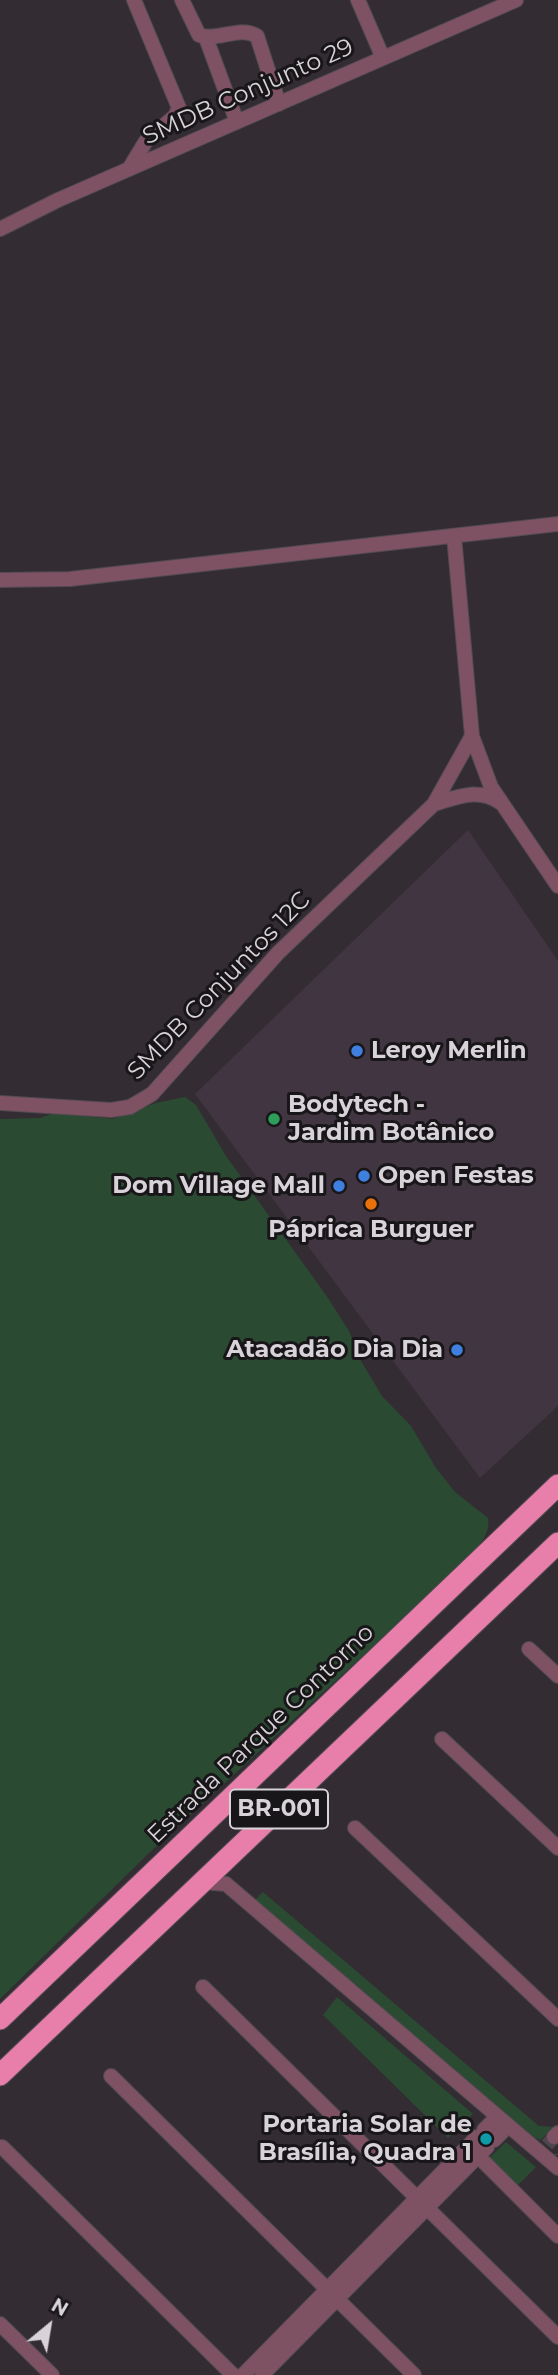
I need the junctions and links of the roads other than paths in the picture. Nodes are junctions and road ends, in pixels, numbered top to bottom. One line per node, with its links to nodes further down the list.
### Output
1 (134, 0): 11 (street)
2 (181, 0): 7 (street)
3 (358, 0): 8 (street)
4 (475, 0): 6 (street)
5 (516, 0): 6 (street, SMDB Conjunto 29)
6 (481, 15): 8 (street, SMDB Conjunto 29)
7 (206, 38): 9 (street); 10 (street)
8 (383, 58): 9 (street, SMDB Conjunto 29)
9 (279, 104): 10 (street, SMDB Conjunto 29)
10 (237, 122): 11 (street, SMDB Conjunto 29)
11 (129, 169): 12 (street, SMDB Conjunto 29)
12 (0, 229)
13 (558, 524): 14 (street)
14 (454, 536): 15 (street); 16 (street)
15 (0, 580)
16 (472, 736): 17 (street, SMDB Conjuntos 12C); 18 (street)
17 (434, 804): 18 (street, SMDB Conjuntos 12C); 20 (street, SMDB Conjuntos 12C)
18 (504, 806): 19 (street)
19 (558, 886)
20 (0, 1103)
21 (558, 1485): 31 (highway, Estrada Parque Contorno / BR-001)
22 (558, 1543): 28 (highway, BR-001)
23 (529, 1649): 24 (street)
24 (558, 1676)
25 (442, 1739): 27 (street)
26 (355, 1828): 30 (street)
27 (558, 1847)
28 (224, 1874): 32 (highway, BR-001); 34 (street)
29 (203, 1986): 38 (street)
30 (558, 2019)
31 (0, 2020)
32 (0, 2075)
33 (111, 2076): 40 (street)
34 (502, 2122): 35 (street); 37 (street)
35 (484, 2141): 38 (street); 39 (street)
36 (2, 2147): 44 (street)
37 (552, 2150)
38 (422, 2203): 40 (street); 42 (street)
39 (558, 2236)
40 (332, 2294): 45 (street); 46 (street); 47 (street)
41 (0, 2324): 43 (street)
42 (558, 2337)
43 (51, 2375)
44 (233, 2375)
45 (243, 2375)
46 (262, 2375)
47 (414, 2375)

